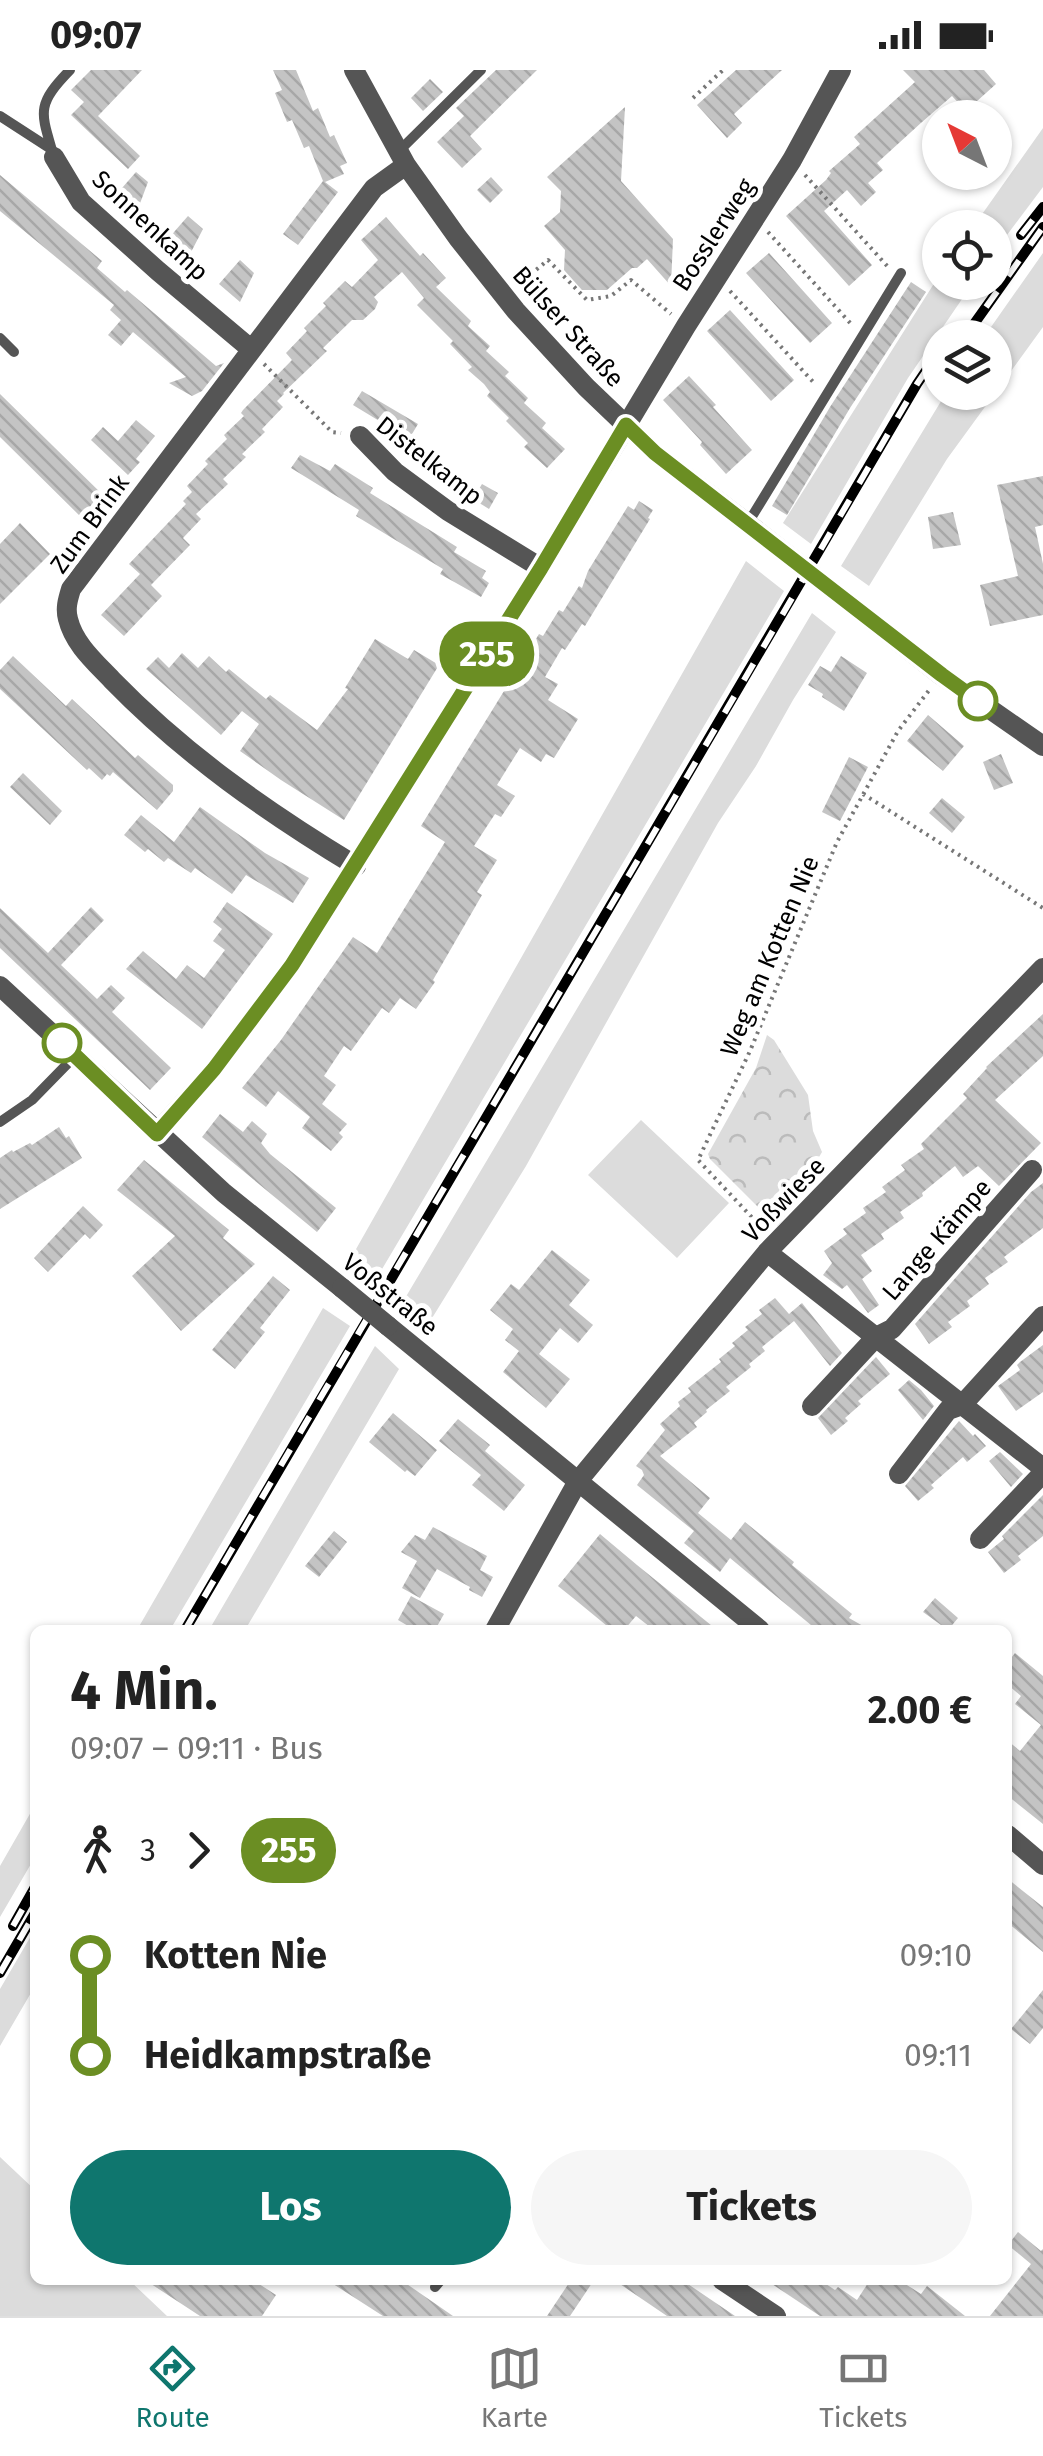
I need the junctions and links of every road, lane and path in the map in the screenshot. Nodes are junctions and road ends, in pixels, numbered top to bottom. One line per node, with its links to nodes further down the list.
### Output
1 (70, 70): 8 (lane, Sonnenkamp)
2 (354, 70): 9 (street, Bülser Straße)
3 (482, 70): 9 (lane)
4 (723, 70): 6 (path)
5 (841, 70): 10 (street, Bosslerweg)
6 (693, 98)
7 (0, 116): 8 (lane)
8 (53, 153): 18 (street, Sonnenkamp)
9 (402, 158): 14 (street, Bülser Straße); 18 (street, Zum Brink)
10 (792, 160): 11 (street, Bosslerweg); 12 (path)
11 (754, 217): 13 (street, Bosslerweg); 16 (path)
12 (899, 275): 16 (lane)
13 (717, 276): 15 (street, Bosslerweg); 20 (path)
14 (504, 296): 15 (path); 21 (street, Bülser Straße)
15 (686, 326): 21 (street, Bosslerweg)
16 (862, 336): 20 (lane)
17 (0, 338): 19 (lane)
18 (251, 349): 22 (path, Distelkamp); 28 (street, Zum Brink)
19 (14, 352)
20 (826, 396): 23 (lane)
21 (626, 425): 23 (street, Bülser Straße); 24 (street, Bosslerweg)
22 (360, 436): 24 (street, Distelkamp)
23 (748, 524): 25 (street, Bülser Straße, bridge)
24 (541, 568): 28 (street, Bosslerweg)
25 (942, 675): 26 (street, Bülser Straße); 27 (path, Weg am Kotten Nie)
26 (1043, 746)
27 (863, 794): 29 (path); 36 (path, Weg am Kotten Nie)
28 (356, 866): 34 (street, Bosslerweg)
29 (1043, 908)
30 (1043, 968): 36 (street, Voßwiese)
31 (0, 986): 32 (street, Voßstraße)
32 (75, 1056): 33 (lane); 34 (street, Voßstraße)
33 (0, 1122)
34 (157, 1134): 43 (street, Voßstraße, bridge)
35 (1032, 1170): 38 (street, Lange Kämpe)
36 (771, 1248): 38 (street); 43 (street, Voßwiese)
37 (1043, 1316): 39 (street)
38 (876, 1337): 39 (street); 40 (street, Lange Kämpe)
39 (962, 1405): 41 (street); 42 (street)
40 (812, 1406)
41 (1043, 1471): 44 (street)
42 (899, 1474)
43 (578, 1481): 45 (street, Voßwiese); 46 (street, Voßstraße)
44 (980, 1539)
45 (498, 1625)
46 (754, 1625)
47 (1012, 1839): 48 (street)
48 (1043, 1865)
49 (730, 2285): 50 (street)
50 (776, 2316)

